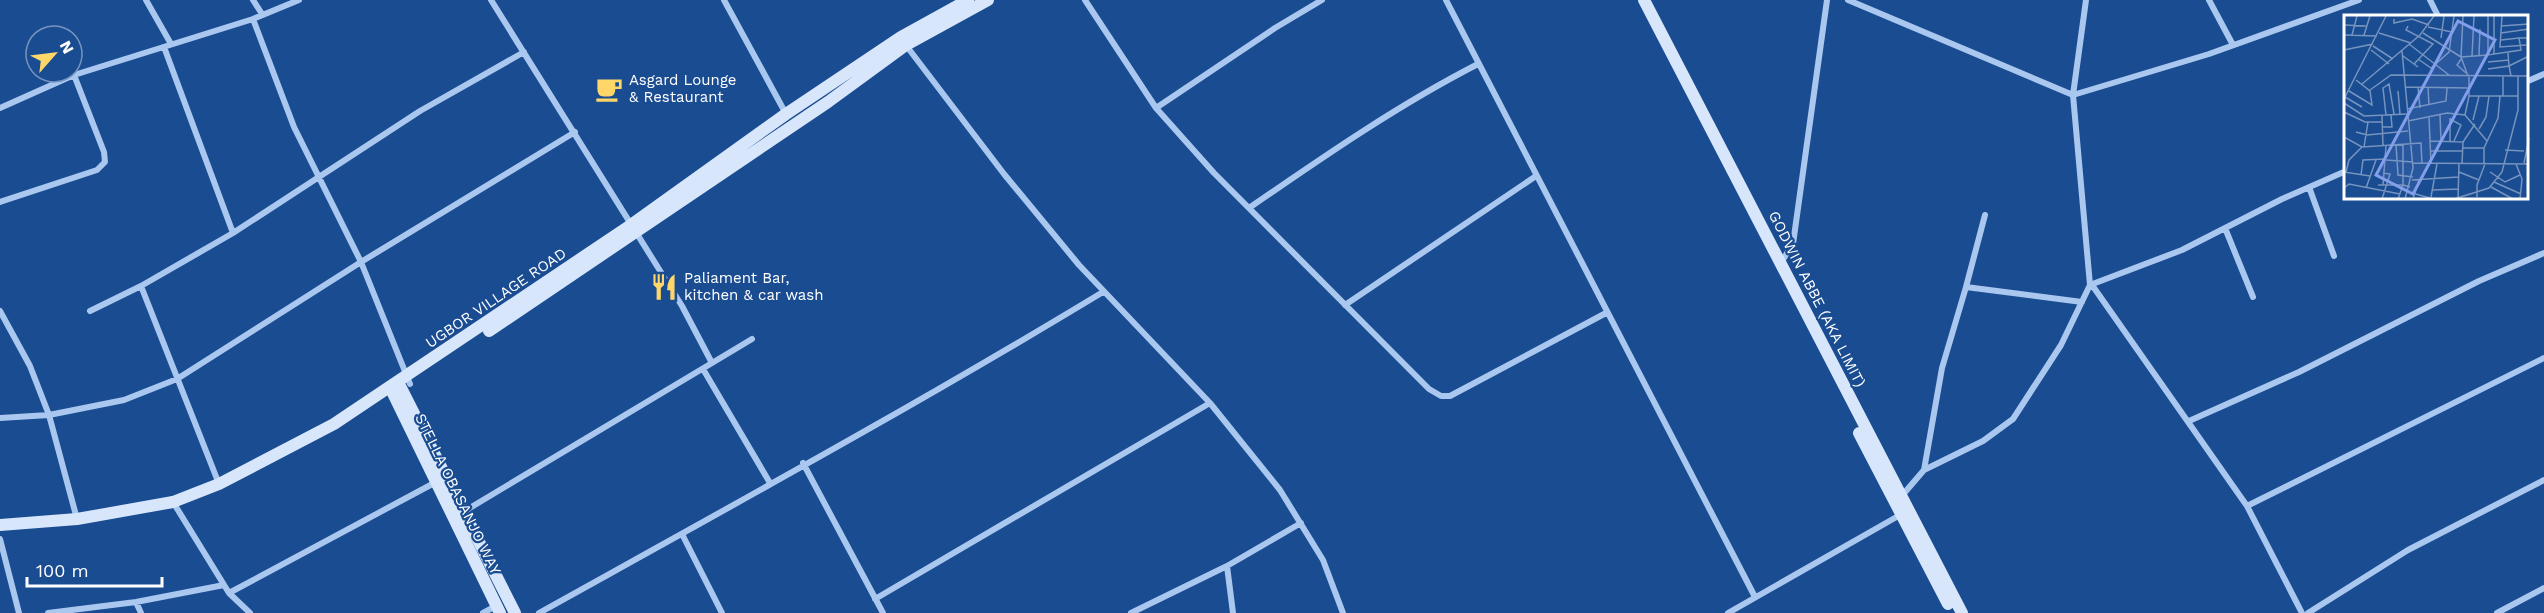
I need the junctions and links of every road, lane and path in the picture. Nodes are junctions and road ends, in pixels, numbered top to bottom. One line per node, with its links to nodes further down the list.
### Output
1 (146, 0): 23 (street)
2 (254, 0): 19 (street)
3 (299, 0): 19 (street)
4 (491, 0): 26 (street)
5 (724, 0): 36 (street)
6 (968, 0): 22 (street, UGBOR VILLAGE ROAD)
7 (988, 0): 22 (street, UGBOR VILLAGE ROAD)
8 (1085, 0): 35 (street)
9 (1322, 0): 35 (street)
10 (1446, 0): 27 (street)
11 (1636, 0): 51 (street, GODWIN ABBE (AKA LIMIT))
12 (1644, 0): 51 (street, GODWIN ABBE (AKA LIMIT))
13 (1827, 0): 51 (street)
14 (1848, 0): 33 (street)
15 (2086, 0): 33 (street)
16 (2209, 0): 24 (street)
17 (2359, 0): 24 (street)
18 (2430, 0): 20 (street)
19 (262, 14): 21 (street)
20 (2438, 15)
21 (253, 19): 23 (street); 40 (street)
22 (904, 41): 36 (street, UGBOR VILLAGE ROAD); 46 (street, UGBOR VILLAGE ROAD); 55 (street)
23 (171, 44): 25 (street)
24 (2233, 45): 33 (street)
25 (164, 47): 28 (street); 47 (street)
26 (524, 52): 37 (street); 40 (street)
27 (1478, 64): 39 (street); 43 (street)
28 (84, 72)
29 (2544, 74): 30 (street)
30 (2529, 81)
31 (54, 84): 34 (street)
32 (78, 84): 42 (street)
33 (2073, 95): 52 (street)
34 (0, 108)
35 (1156, 108): 43 (street)
36 (786, 114): 46 (street, UGBOR VILLAGE ROAD)
37 (574, 132): 46 (street); 50 (street)
38 (2344, 172): 41 (street)
39 (1536, 176): 58 (street); 61 (street)
40 (319, 177): 47 (street); 50 (street)
41 (2309, 187): 45 (street); 49 (street)
42 (0, 202)
43 (1249, 207): 58 (street)
44 (1985, 215): 54 (street)
45 (2225, 228): 52 (street); 56 (street)
46 (634, 229): 64 (street); 67 (street, UGBOR VILLAGE ROAD)
47 (233, 233): 53 (street)
48 (2544, 254): 71 (street)
49 (2334, 256)
50 (361, 262): 66 (street); 67 (street)
51 (1779, 264): 79 (street, GODWIN ABBE (AKA LIMIT))
52 (2091, 285): 57 (street); 71 (street)
53 (141, 286): 60 (street); 66 (street)
54 (1966, 287): 57 (street); 73 (street)
55 (1103, 292): 68 (street); 72 (street)
56 (2253, 297)
57 (2082, 302): 73 (street)
58 (1345, 305): 61 (street)
59 (0, 310): 69 (street)
60 (90, 311)
61 (1606, 313): 92 (street)
62 (752, 339): 64 (street)
63 (2544, 358): 80 (street)
64 (712, 363): 65 (street)
65 (704, 369): 76 (street); 81 (street)
66 (177, 379): 69 (street); 77 (street)
67 (400, 386): 74 (street, STELLA OBASANJO WAY); 77 (street, UGBOR VILLAGE ROAD)
68 (1210, 403): 84 (street); 93 (street)
69 (49, 415): 70 (street); 82 (street)
70 (0, 418)
71 (2189, 421): 80 (street)
72 (803, 464): 76 (street); 93 (street)
73 (1924, 470): 79 (street)
74 (440, 480): 81 (street); 83 (street, STELLA OBASANJO WAY); 91 (street)
75 (2544, 480): 112 (street)
76 (770, 483): 86 (street)
77 (219, 484): 78 (street, UGBOR VILLAGE ROAD)
78 (173, 502): 82 (street, UGBOR VILLAGE ROAD); 89 (street)
79 (1899, 505): 92 (street); 109 (street, GODWIN ABBE (AKA LIMIT)); 110 (street, GODWIN ABBE (AKA LIMIT))
80 (2247, 506): 111 (street)
81 (464, 512): 83 (street); 101 (street)
82 (77, 519): 85 (street, UGBOR VILLAGE ROAD)
83 (452, 519): 95 (street, STELLA OBASANJO WAY)
84 (1301, 523): 88 (street); 107 (street)
85 (0, 525)
86 (682, 534): 102 (street); 103 (street)
87 (0, 539): 96 (street)
88 (1227, 566): 105 (street); 106 (street)
89 (224, 585): 91 (street); 94 (street)
90 (2544, 588): 113 (street)
91 (229, 593): 99 (street)
92 (1755, 597): 108 (street)
93 (875, 599): 104 (street)
94 (136, 602): 97 (street); 98 (street)
95 (498, 609): 100 (street)
96 (19, 613)
97 (48, 613)
98 (141, 613)
99 (250, 613)
100 (483, 613)
101 (515, 613)
102 (539, 613)
103 (722, 613)
104 (883, 613)
105 (1131, 613)
106 (1233, 613)
107 (1343, 613)
108 (1728, 613)
109 (1953, 613)
110 (1962, 613)
111 (2302, 613)
112 (2308, 613)
113 (2497, 613)

